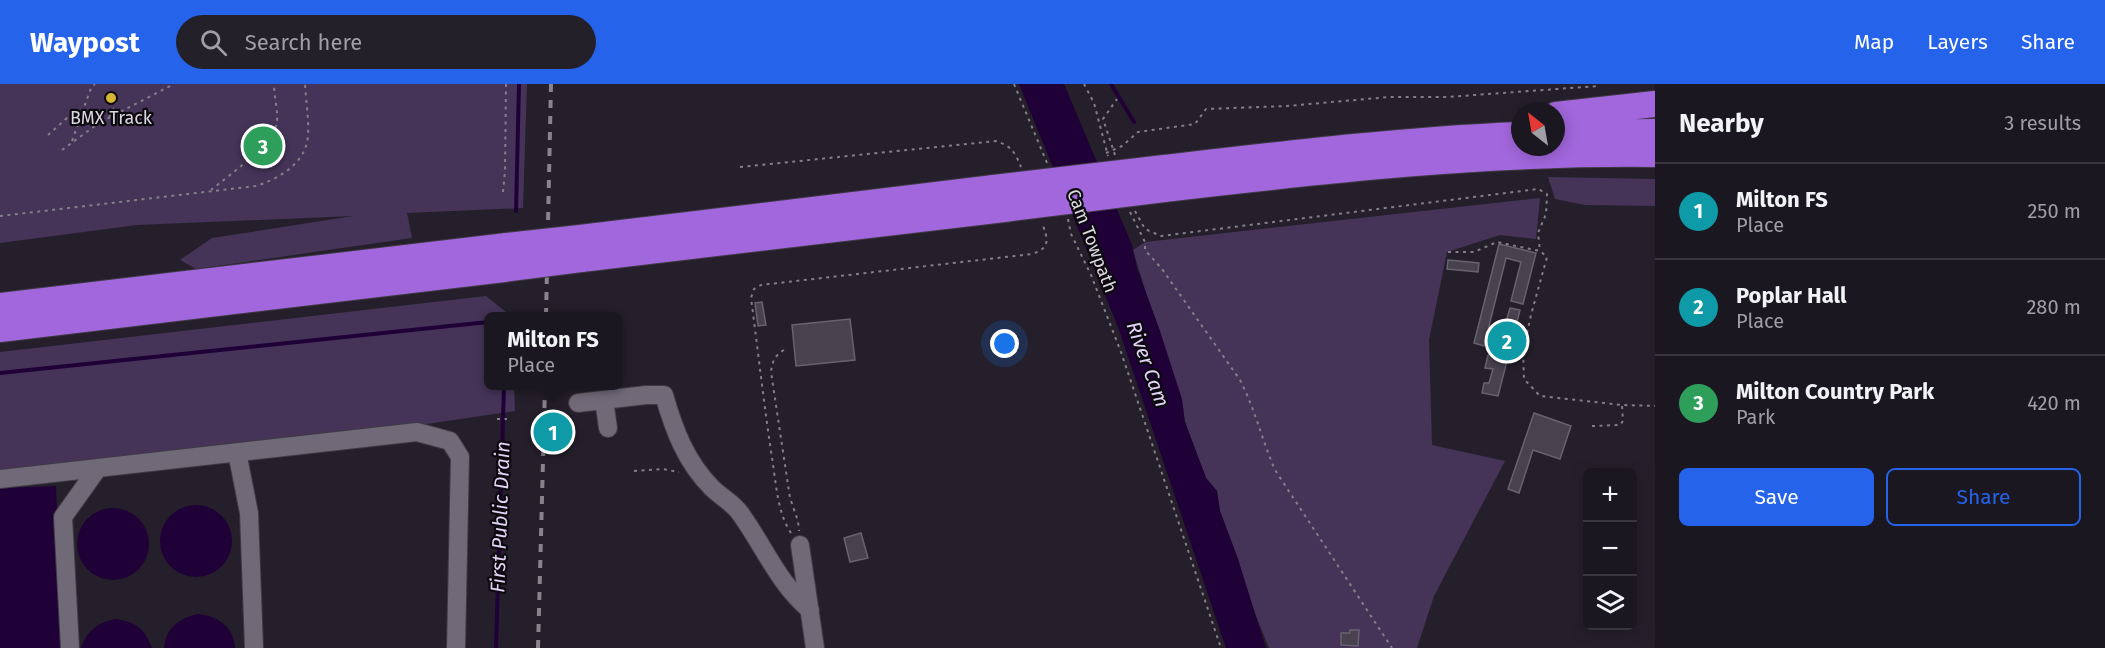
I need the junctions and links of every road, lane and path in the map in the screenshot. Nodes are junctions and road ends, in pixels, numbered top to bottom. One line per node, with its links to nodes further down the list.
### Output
1 (94, 84): 14 (path)
2 (174, 84): 13 (path)
3 (274, 84): 32 (path)
4 (305, 84): 32 (path)
5 (506, 84): 33 (path)
6 (1014, 84): 29 (path)
7 (1084, 84): 25 (path)
8 (1599, 84): 24 (path)
9 (117, 98): 13 (path)
10 (1117, 99): 24 (path)
11 (1655, 104): 12 (highway)
12 (1565, 114)
13 (108, 118): 16 (path)
14 (81, 119): 16 (path); 17 (path); 21 (path)
15 (1511, 120): 20 (highway)
16 (99, 123): 21 (path)
17 (48, 135)
18 (1565, 135): 22 (highway)
19 (1511, 136): 20 (highway)
20 (1435, 140): 31 (highway)
21 (72, 141): 23 (path)
22 (1654, 149): 31 (highway)
23 (62, 150)
24 (1114, 150): 25 (path); 26 (path)
25 (1107, 153): 27 (path)
26 (1117, 161)
27 (1111, 163)
28 (740, 167): 30 (path)
29 (1049, 169)
30 (1023, 174)
31 (1160, 179): 41 (highway, bridge)
32 (211, 190): 37 (path)
33 (503, 192)
34 (1127, 203): 65 (path)
35 (1132, 204): 39 (path)
36 (1066, 212): 64 (path, Cam Towpath)
37 (0, 216)
38 (1039, 216): 58 (path)
39 (1540, 251): 40 (path); 47 (path)
40 (1448, 252)
41 (505, 257): 42 (highway); 43 (highway)
42 (0, 306)
43 (0, 329)
44 (784, 350): 58 (path)
45 (604, 400): 46 (street); 52 (street); 56 (street)
46 (578, 403)
47 (1622, 405): 48 (path); 51 (path)
48 (1655, 406)
49 (497, 419): 50 (path)
50 (507, 419)
51 (1592, 426)
52 (608, 428)
53 (237, 452): 54 (street); 61 (street); 62 (street)
54 (98, 468): 57 (street); 60 (street)
55 (634, 471): 56 (path)
56 (702, 477): 59 (street)
57 (0, 479)
58 (800, 545): 59 (street)
59 (810, 610): 63 (street)
60 (70, 648)
61 (254, 648)
62 (456, 648)
63 (815, 648)
64 (1221, 648)
65 (1392, 648)

